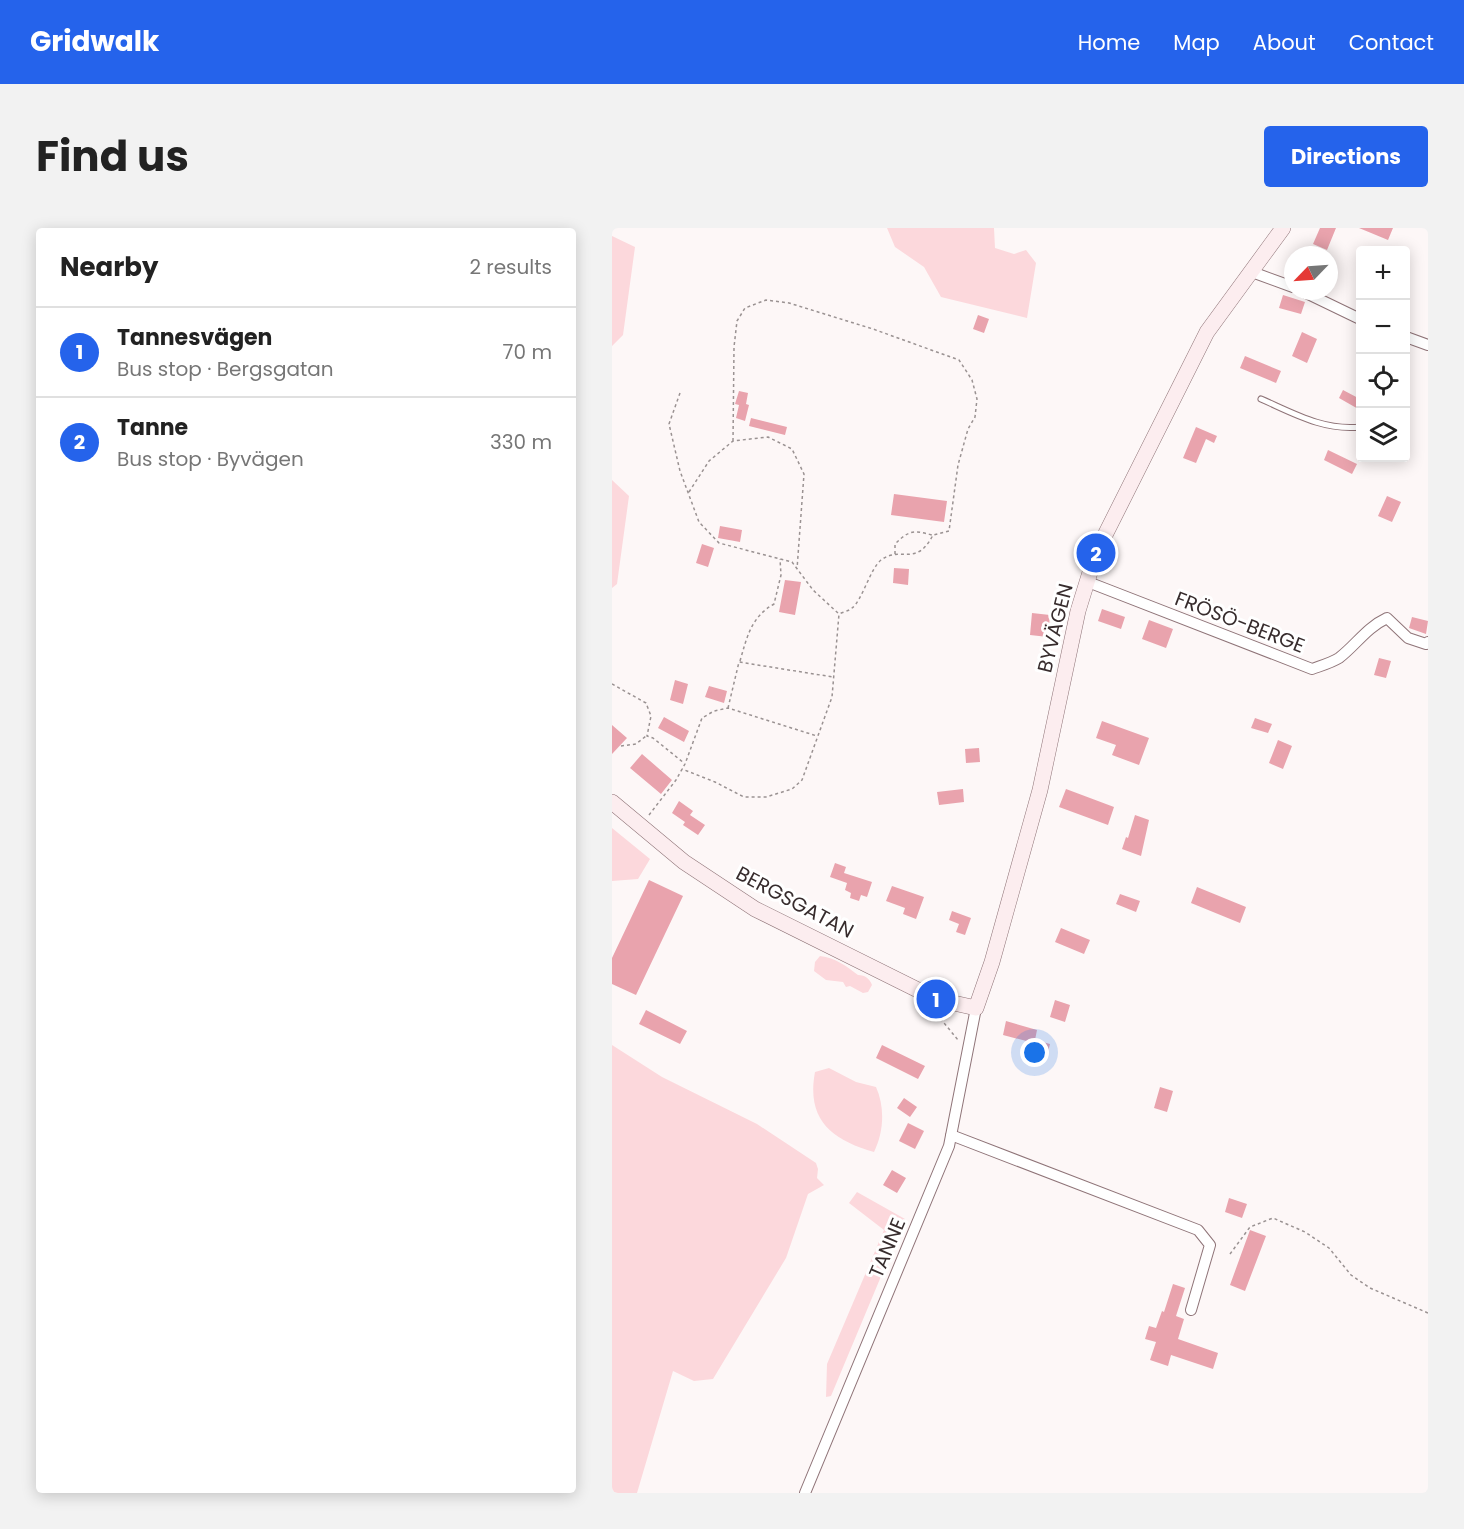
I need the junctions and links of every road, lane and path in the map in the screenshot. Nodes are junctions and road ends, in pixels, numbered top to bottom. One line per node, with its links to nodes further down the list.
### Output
1 (1283, 228): 2 (street, BYVÄGEN)
2 (1252, 272): 3 (street); 17 (street, BYVÄGEN)
3 (1284, 284)
4 (1321, 300): 5 (street)
5 (1356, 317)
6 (1410, 338): 7 (street)
7 (1428, 345)
8 (680, 393): 12 (path)
9 (1261, 399): 10 (lane)
10 (1356, 427)
11 (733, 441): 12 (path); 13 (path); 16 (path)
12 (688, 493): 15 (path)
13 (933, 536): 14 (path); 14 (path)
14 (895, 555): 18 (path)
15 (780, 559): 16 (path); 20 (path)
16 (797, 569): 18 (path)
17 (1088, 582): 19 (street, FRÖSÖ-BERGE); 32 (street, BYVÄGEN)
18 (839, 614): 21 (path)
19 (1428, 642)
20 (739, 662): 21 (path); 23 (path)
21 (834, 677): 25 (path)
22 (612, 684): 24 (path)
23 (728, 708): 25 (path); 27 (path)
24 (647, 736): 26 (path); 27 (path)
25 (818, 736): 28 (path)
26 (621, 746)
27 (685, 764): 28 (path)
28 (682, 770): 30 (path)
29 (612, 802): 31 (street, BERGSGATAN)
30 (644, 821)
31 (946, 1001): 32 (street, BERGSGATAN); 33 (path)
32 (976, 1008): 34 (street, TANNE)
33 (961, 1044)
34 (951, 1135): 36 (street); 38 (street, TANNE)
35 (1230, 1254): 37 (path)
36 (1191, 1310)
37 (1428, 1313)
38 (805, 1493)

